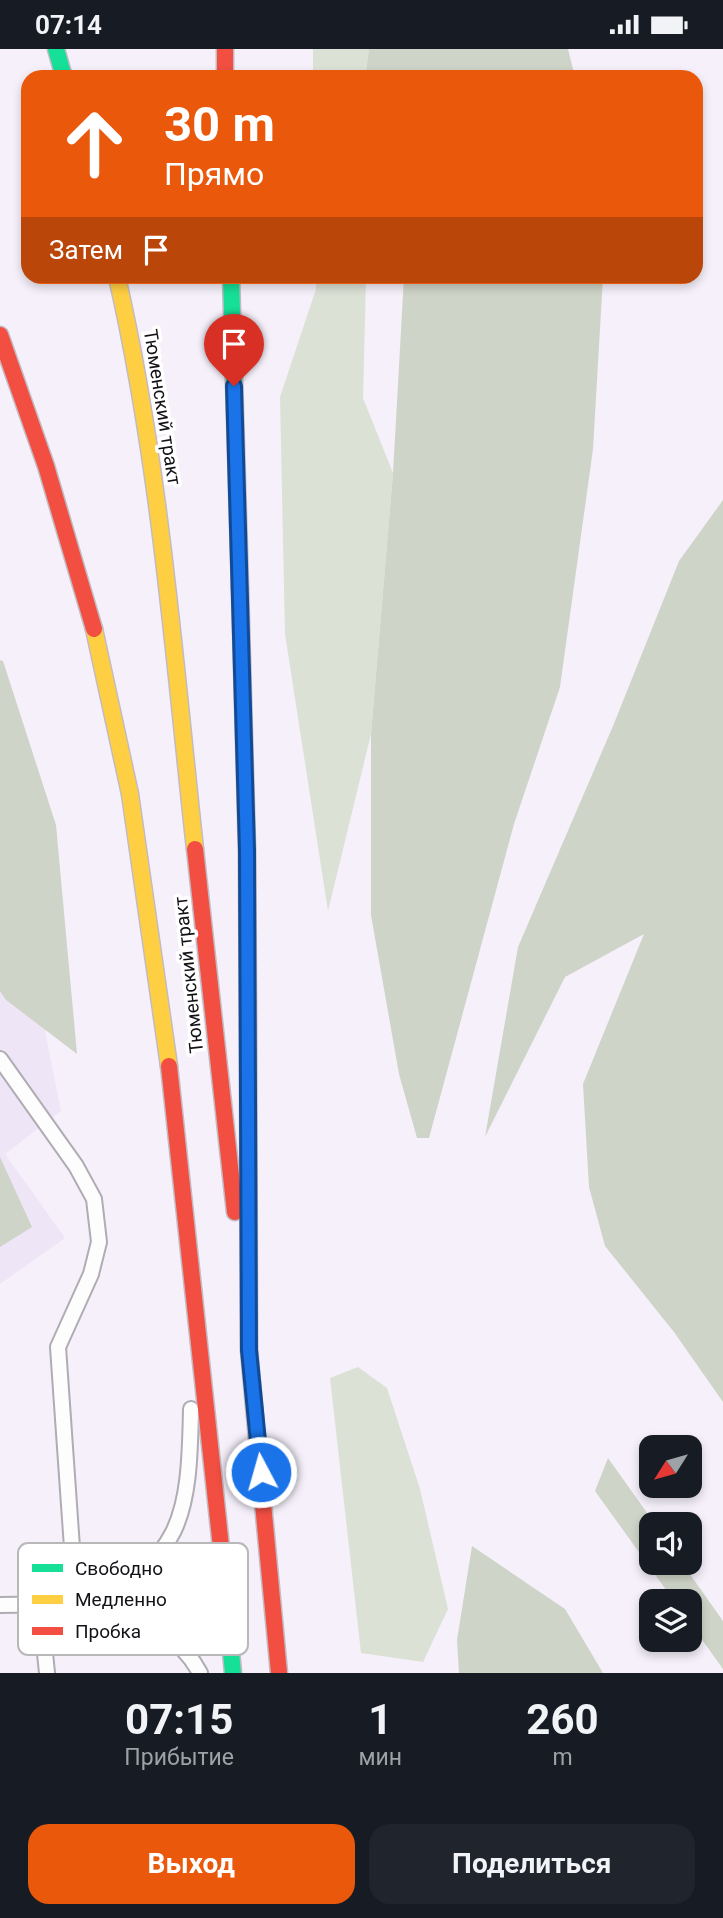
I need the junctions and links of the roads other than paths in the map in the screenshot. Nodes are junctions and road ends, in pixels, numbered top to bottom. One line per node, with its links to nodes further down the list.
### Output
1 (55, 49): 3 (main road)
2 (225, 49): 4 (main road)
3 (62, 70)
4 (225, 70)
5 (119, 284): 10 (main road, Тюменский тракт)
6 (231, 284): 10 (main road)
7 (0, 335): 9 (main road, Тюменский тракт)
8 (0, 1059): 11 (lane)
9 (193, 1268): 12 (lane); 13 (main road, Тюменский тракт)
10 (249, 1350): 22 (main road, Тюменский тракт)
11 (72, 1543)
12 (169, 1543)
13 (220, 1543)
14 (0, 1605): 15 (lane)
15 (18, 1605)
16 (45, 1655): 19 (lane)
17 (184, 1655): 20 (lane)
18 (231, 1655): 21 (main road, Тюменский тракт)
19 (47, 1673)
20 (200, 1673)
21 (233, 1673)
22 (279, 1673)

